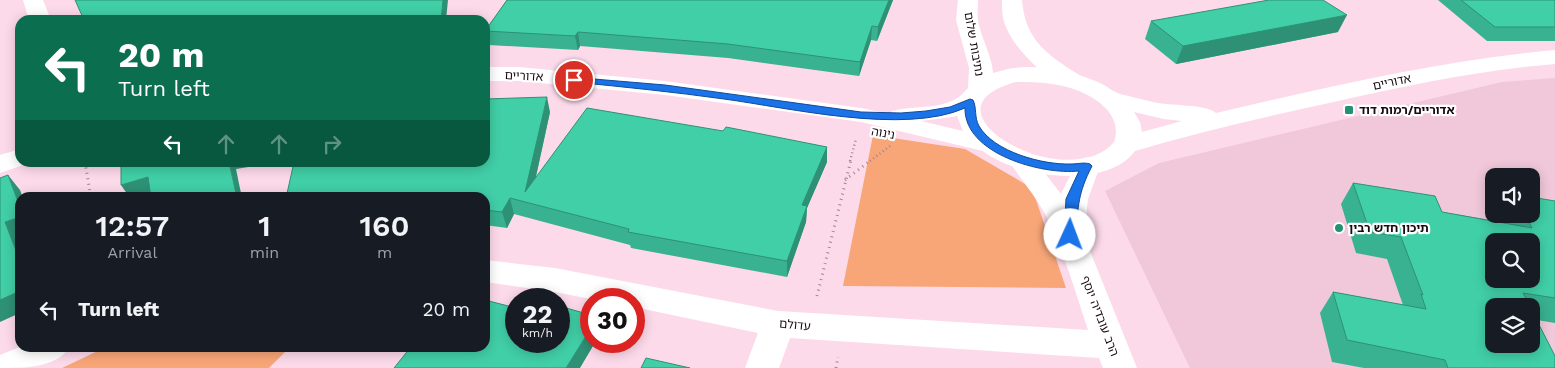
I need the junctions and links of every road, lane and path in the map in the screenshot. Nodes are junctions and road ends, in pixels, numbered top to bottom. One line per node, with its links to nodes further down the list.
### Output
1 (33, 0): 4 (street)
2 (968, 0): 8 (street, נתיבות שלום)
3 (1012, 0): 7 (street)
4 (38, 15)
5 (1555, 57): 10 (street, אדוריים)
6 (490, 74): 11 (street, אדוריים)
7 (1073, 81): 8 (street); 9 (street)
8 (975, 95): 11 (street, אדוריים); 14 (street)
9 (1107, 98): 10 (street, אדוריים); 13 (street)
10 (1230, 116): 13 (street, אדוריים)
11 (858, 126): 14 (street, אדוריים); 20 (path, נינוה)
12 (893, 144): 20 (path, נינוה)
13 (1126, 144): 18 (street)
14 (991, 145): 16 (street)
15 (15, 159): 17 (street)
16 (1021, 160): 18 (street); 22 (street, הרב עובדיה יוסף)
17 (0, 164)
18 (1086, 166): 22 (street, הרב עובדיה יוסף)
19 (86, 167): 21 (path)
20 (845, 180): 24 (path, נינוה)
21 (90, 192)
22 (1070, 235): 27 (street, הרב עובדיה יוסף)
23 (490, 272): 25 (street, עדולם)
24 (826, 297)
25 (778, 324): 27 (street, עדולם); 29 (street)
26 (42, 352): 28 (street)
27 (1115, 356)
28 (4, 368)
29 (762, 368)

